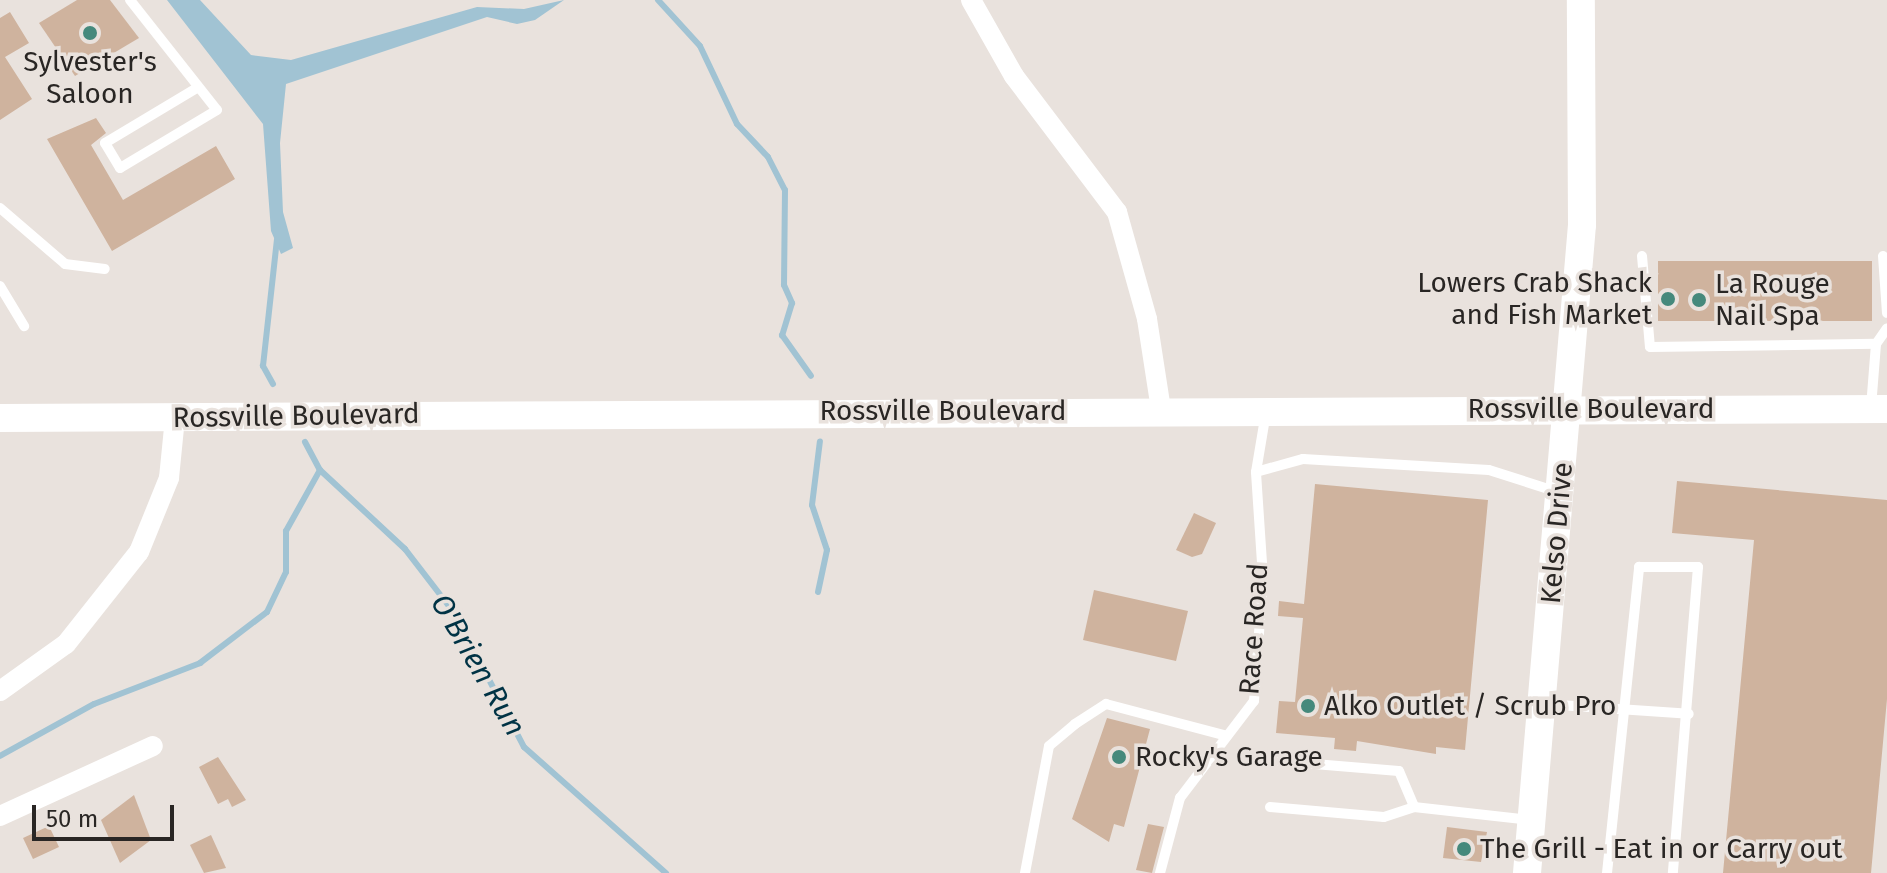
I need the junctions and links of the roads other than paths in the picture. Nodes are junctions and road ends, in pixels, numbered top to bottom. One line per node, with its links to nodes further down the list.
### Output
1 (130, 0): 4 (lane)
2 (971, 0): 14 (street)
3 (1581, 0): 17 (main road, Kelso Drive)
4 (197, 88): 4 (lane)
5 (0, 208): 8 (lane)
6 (1642, 256): 13 (lane)
7 (1883, 256): 10 (lane)
8 (105, 269)
9 (0, 286): 11 (lane)
10 (1887, 313)
11 (24, 326)
12 (1887, 328): 13 (lane)
13 (1876, 344): 16 (lane)
14 (1161, 409): 15 (main road, Rossville Boulevard); 19 (main road, Rossville Boulevard)
15 (1267, 409): 17 (main road, Rossville Boulevard); 20 (lane, Race Road)
16 (1879, 409): 17 (main road, Rossville Boulevard)
17 (1569, 410): 21 (main road, Kelso Drive)
18 (0, 418): 19 (main road, Rossville Boulevard)
19 (175, 418): 22 (street)
20 (1256, 472): 21 (lane); 26 (lane, Race Road)
21 (1560, 492): 23 (main road, Kelso Drive)
22 (0, 691)
23 (1542, 703): 24 (lane); 32 (main road, Kelso Drive)
24 (1622, 710): 25 (lane); 25 (lane); 36 (lane)
25 (1689, 714): 37 (lane)
26 (1227, 736): 33 (lane); 34 (lane, Race Road)
27 (153, 746): 31 (street)
28 (1278, 761): 30 (lane)
29 (1270, 807): 30 (lane)
30 (1414, 807): 32 (lane)
31 (0, 816)
32 (1532, 820): 35 (main road, Kelso Drive)
33 (1025, 873)
34 (1160, 873)
35 (1527, 873)
36 (1607, 873)
37 (1673, 873)

